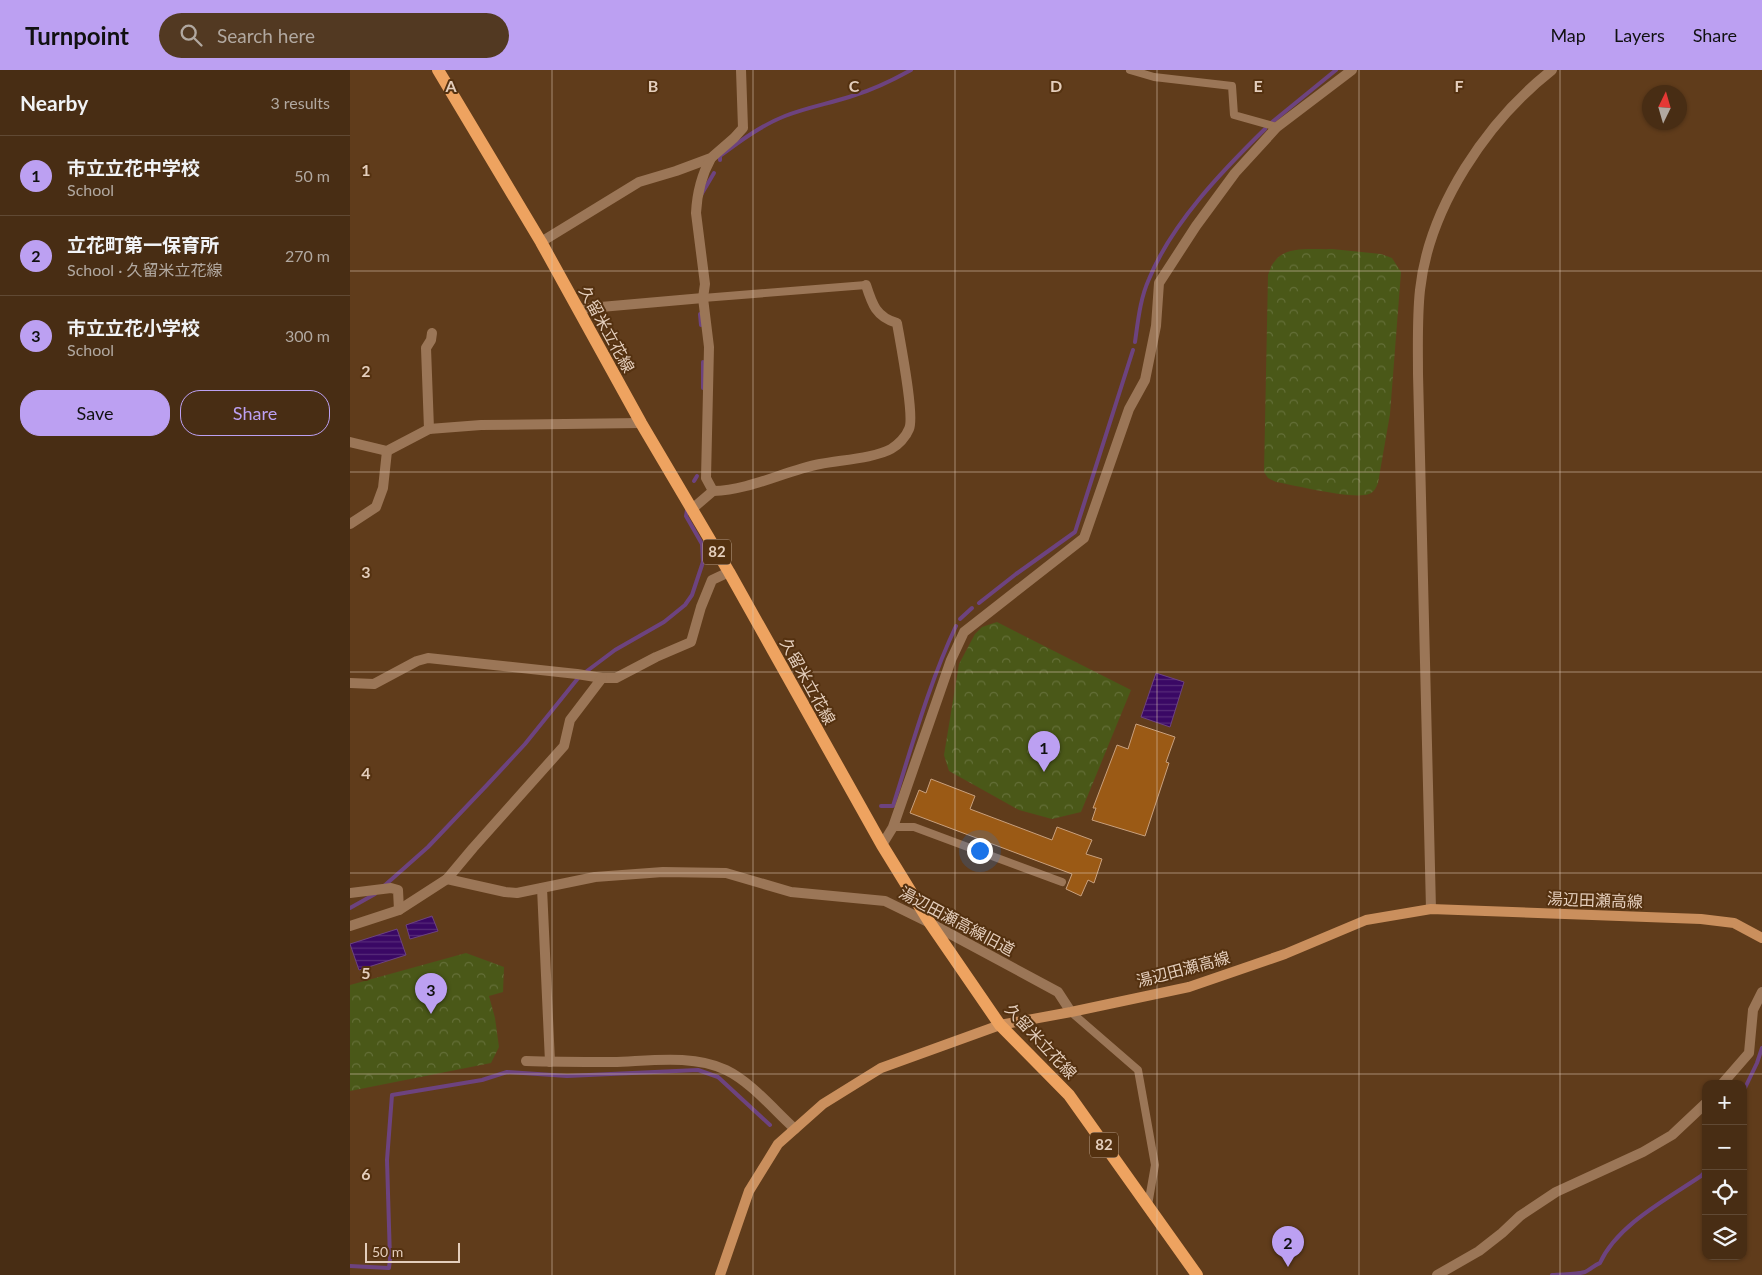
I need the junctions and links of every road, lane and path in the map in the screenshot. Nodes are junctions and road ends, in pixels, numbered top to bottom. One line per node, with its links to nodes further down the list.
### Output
1 (740, 70): 7 (street)
2 (1130, 70): 6 (lane)
3 (1352, 70): 6 (street)
4 (1552, 70): 29 (street)
5 (439, 73): 8 (main road, 久留米立花線 / 82)
6 (1277, 127): 23 (street)
7 (711, 158): 8 (street); 10 (street)
8 (541, 242): 11 (main road, 久留米立花線 / 82)
9 (866, 285): 10 (lane); 17 (street)
10 (703, 298): 11 (street); 17 (street)
11 (578, 309): 13 (main road, 久留米立花線 / 82)
12 (432, 333): 14 (street)
13 (641, 422): 14 (street); 18 (main road, 久留米立花線 / 82)
14 (429, 429): 16 (street)
15 (350, 442): 16 (street)
16 (388, 451): 19 (street)
17 (713, 491): 18 (street)
18 (692, 509): 20 (main road, 久留米立花線 / 82)
19 (350, 524)
20 (728, 572): 21 (street); 24 (main road, 久留米立花線 / 82)
21 (602, 678): 22 (street); 25 (street)
22 (350, 683)
23 (893, 827): 24 (street); 26 (lane)
24 (882, 845): 31 (main road, 久留米立花線 / 82)
25 (447, 879): 27 (street, 湯辺田瀬高線旧道); 30 (street)
26 (1062, 882)
27 (542, 888): 31 (street, 湯辺田瀬高線旧道); 38 (street)
28 (350, 893): 30 (street)
29 (1431, 908): 33 (main road, 湯辺田瀬高線); 35 (main road, 湯辺田瀬高線)
30 (399, 910): 32 (street)
31 (930, 923): 35 (street, 湯辺田瀬高線旧道); 36 (main road, 久留米立花線 / 82)
32 (350, 926)
33 (1762, 938)
34 (1762, 992): 39 (street)
35 (1071, 1012): 36 (main road, 湯辺田瀬高線); 42 (lane)
36 (1000, 1025): 41 (main road, 湯辺田瀬高線); 42 (main road, 久留米立花線 / 82)
37 (526, 1061): 38 (street)
38 (550, 1062): 41 (street)
39 (1725, 1080)
40 (1702, 1107): 45 (street)
41 (795, 1129): 43 (main road, 湯辺田瀬高線)
42 (1147, 1206): 44 (main road, 久留米立花線 / 82)
43 (720, 1275)
44 (1197, 1275)
45 (1437, 1275)

